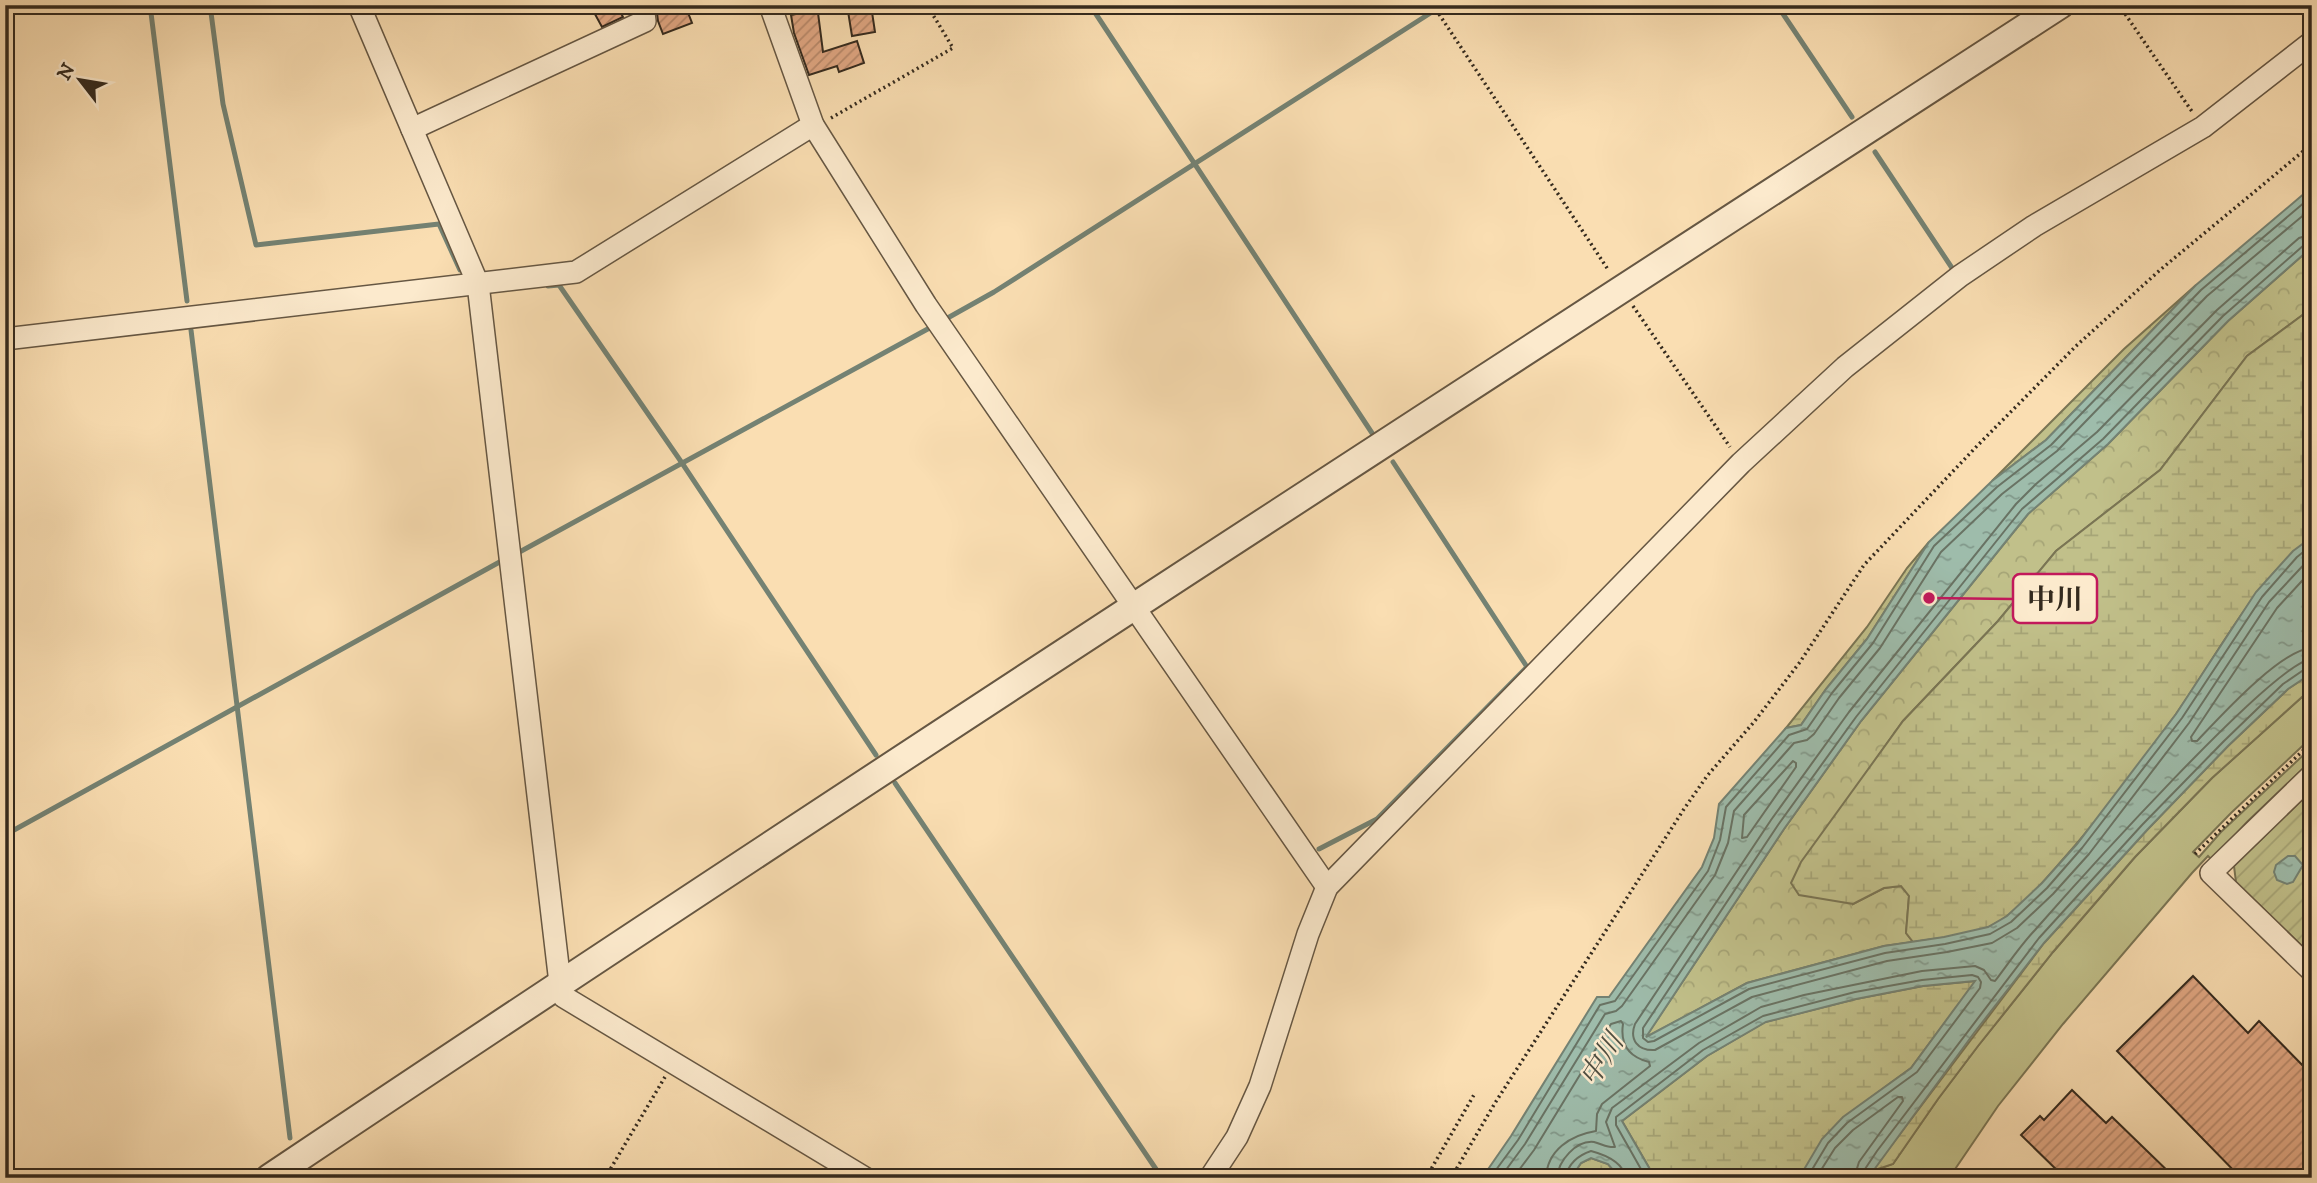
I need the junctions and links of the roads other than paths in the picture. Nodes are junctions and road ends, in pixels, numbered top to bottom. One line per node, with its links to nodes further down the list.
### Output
1 (359, 5): 7 (street)
2 (643, 5): 7 (street)
3 (770, 5): 6 (street)
4 (2060, 5): 10 (street)
5 (2312, 42): 12 (street)
6 (813, 125): 8 (street); 10 (street)
7 (412, 129): 8 (street)
8 (478, 284): 9 (street); 14 (street)
9 (5, 338)
10 (1134, 607): 12 (street); 14 (street)
11 (2312, 775): 13 (street)
12 (1328, 887): 17 (street)
13 (2312, 971)
14 (560, 983): 15 (street); 16 (street)
15 (269, 1178)
16 (865, 1178)
17 (1210, 1178)

